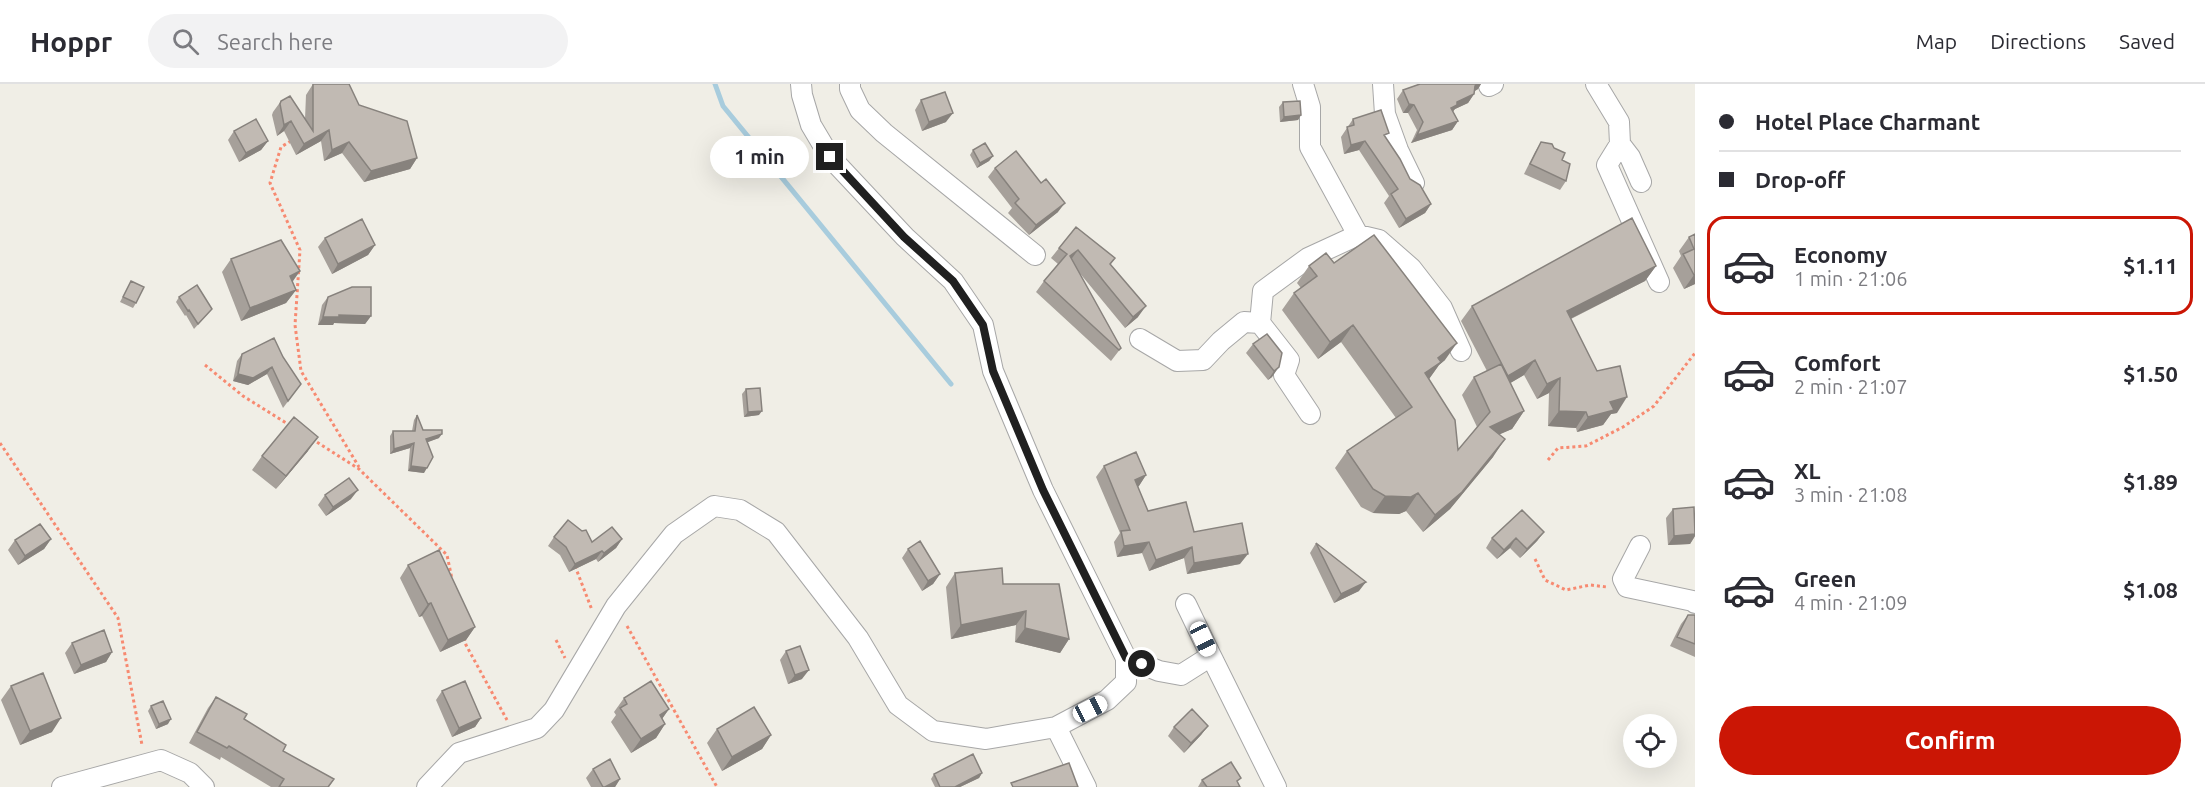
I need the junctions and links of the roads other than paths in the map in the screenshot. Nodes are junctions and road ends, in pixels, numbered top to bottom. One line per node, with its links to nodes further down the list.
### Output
1 (801, 84): 20 (street)
2 (850, 84): 10 (street)
3 (1303, 84): 9 (street)
4 (1383, 84): 8 (street)
5 (1596, 84): 6 (street)
6 (1620, 144): 7 (street); 11 (street)
7 (1641, 182)
8 (1414, 183)
9 (1358, 236): 12 (street); 14 (street)
10 (1035, 255)
11 (1659, 282)
12 (1260, 323): 13 (street); 15 (street)
13 (1140, 339)
14 (1461, 351)
15 (1310, 414)
16 (1640, 546): 17 (street)
17 (1695, 603)
18 (1186, 604): 19 (street)
19 (1211, 656): 20 (street); 26 (street)
20 (1126, 658): 21 (street)
21 (1056, 727): 24 (street); 25 (street)
22 (62, 787): 23 (street)
23 (204, 787)
24 (427, 787)
25 (1086, 787)
26 (1276, 787)

